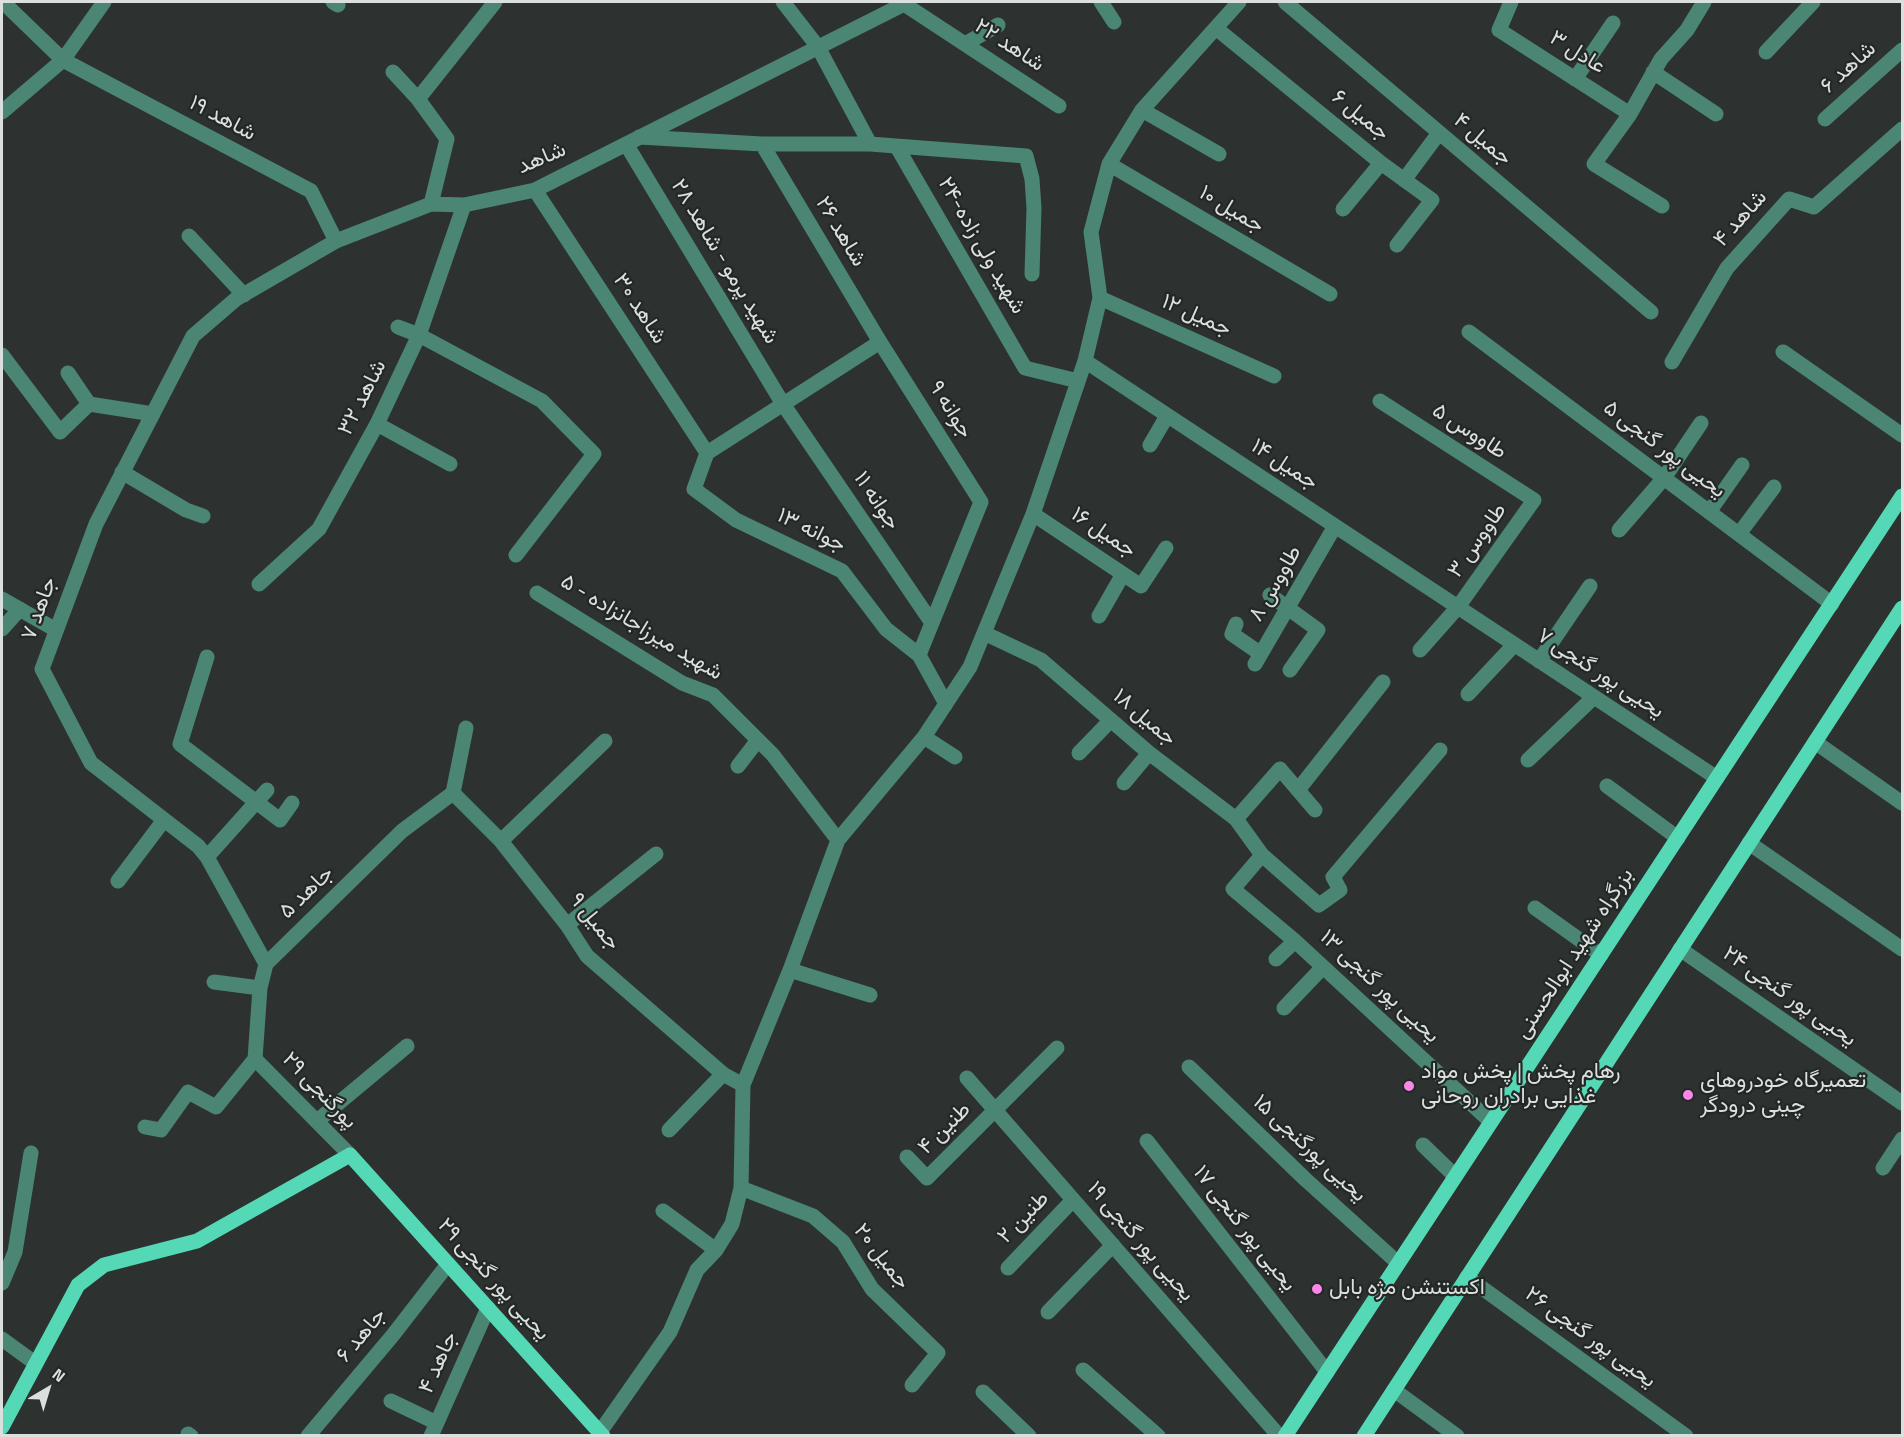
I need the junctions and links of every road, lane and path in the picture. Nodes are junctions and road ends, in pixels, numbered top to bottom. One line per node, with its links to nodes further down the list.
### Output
1 (3, 2): 20 (street, شاهد ۱۹)
2 (104, 2): 20 (street)
3 (495, 2): 24 (street)
4 (783, 2): 17 (street)
5 (1101, 2): 12 (street)
6 (1239, 2): 15 (street)
7 (1285, 2): 32 (street, جمیل ۴)
8 (1511, 2): 23 (street, عادل ۳)
9 (1704, 2): 22 (street)
10 (1813, 2): 19 (street)
11 (906, 3): 16 (street, شاهد ۲۲); 17 (street, شاهد)
12 (1114, 22)
13 (1613, 23): 23 (street)
14 (998, 25): 16 (street)
15 (1217, 28): 26 (street); 38 (street, جمیل ۶)
16 (965, 44): 25 (street, شاهد ۲۲)
17 (818, 46): 33 (street, شاهد); 35 (street)
18 (1902, 50): 30 (street, شاهد ۶)
19 (1766, 52)
20 (63, 60): 27 (street); 47 (street, شاهد ۱۹)
21 (393, 72): 24 (street)
22 (1653, 72): 28 (street); 29 (street)
23 (1575, 79): 28 (street, عادل ۳)
24 (418, 99): 42 (street)
25 (1059, 106)
26 (1142, 110): 37 (street); 39 (street)
27 (2, 112)
28 (1630, 114): 44 (street)
29 (1716, 114)
30 (1825, 119)
31 (1902, 129): 62 (street, شاهد ۴)
32 (1439, 133): 40 (street); 53 (street, جمیل ۴)
33 (632, 140): 34 (street); 41 (street, شاهد); 68 (street, شهید پرمو - شاهد ۲۸)
34 (762, 144): 35 (street); 58 (street, شاهد ۲۶)
35 (870, 144): 36 (street)
36 (897, 147): 49 (street); 65 (street, شهید ولی زاده-۲۴)
37 (1219, 154)
38 (1381, 163): 40 (street, جمیل ۶); 45 (street)
39 (1109, 164): 50 (street, جمیل ۱۰); 52 (street)
40 (1404, 180): 48 (street, جمیل ۶)
41 (535, 190): 43 (street, شاهد); 75 (street, شاهد ۳۰)
42 (431, 204): 43 (street, شاهد); 47 (street, شاهد)
43 (464, 206): 56 (street, شاهد ۳۲)
44 (1662, 206)
45 (1343, 209)
46 (189, 236): 51 (street)
47 (336, 242): 51 (street, شاهد)
48 (1397, 245)
49 (1032, 274)
50 (1330, 294)
51 (244, 296): 57 (street, شاهد)
52 (1100, 298): 61 (street); 64 (street, جمیل ۱۲)
53 (1651, 312)
54 (398, 327): 56 (street)
55 (1469, 332): 79 (street, یحیی پور گنجی ۵)
56 (419, 335): 72 (street, شاهد ۳۲); 90 (street)
57 (193, 336): 69 (street, جاهد ۷)
58 (880, 342): 68 (street); 103 (street, جوانه ۹)
59 (1783, 352): 73 (street)
60 (2, 355): 67 (street)
61 (1085, 361): 65 (street); 70 (street, جمیل ۱۴)
62 (1672, 362)
63 (68, 373): 67 (street)
64 (1274, 376)
65 (1078, 381): 84 (street)
66 (1380, 401): 82 (street, طاووس ۵)
67 (89, 404): 69 (street)
68 (783, 404): 75 (street); 103 (street, جوانه ۱۱)
69 (153, 414): 78 (street, جاهد ۷)
70 (1167, 416): 74 (street); 86 (street, جمیل ۱۴)
71 (1701, 423): 79 (street)
72 (376, 424): 76 (street); 92 (street, شاهد ۳۲)
73 (1902, 435)
74 (1150, 445)
75 (707, 453): 110 (street, جوانه ۱۳)
76 (450, 464)
77 (1742, 465): 83 (street)
78 (122, 472): 85 (street); 106 (street, جاهد ۷)
79 (1664, 478): 83 (street, یحیی پور گنجی ۵); 87 (street)
80 (1774, 487): 88 (street)
81 (1902, 496): 97 (main road, بزرگراه شهید ابوالحسنی)
82 (1534, 500): 99 (street, طاووس ۳)
83 (1709, 512): 88 (street, یحیی پور گنجی ۵)
84 (1033, 514): 91 (street, جمیل ۱۶); 107 (street)
85 (203, 516)
86 (1335, 526): 98 (street, طاووس ۸); 99 (street, جمیل ۱۴)
87 (1619, 530)
88 (1739, 534): 97 (street, یحیی پور گنجی ۵)
89 (1166, 548): 91 (street, جمیل ۱۶)
90 (516, 555)
91 (1124, 574): 102 (street)
92 (259, 584)
93 (1590, 586): 112 (street)
94 (537, 593): 121 (street, شهید میرزاجانزاده - ۵)
95 (1270, 595): 98 (street)
96 (2, 599): 101 (street)
97 (1832, 604): 130 (main road, بزرگراه شهید ابوالحسنی)
98 (1289, 606): 104 (street, طاووس ۸); 113 (street)
99 (1458, 607): 108 (street, یحیی پور گنجی ۷); 109 (street, طاووس ۳)
100 (1902, 608): 123 (main road)
101 (20, 609): 105 (street); 106 (street)
102 (1099, 616)
103 (932, 622): 110 (street)
104 (1236, 624)
105 (2, 629)
106 (56, 630): 140 (street, جاهد ۷)
107 (984, 633): 117 (street); 118 (street, جمیل ۱۸)
108 (1514, 645): 112 (street, یحیی پور گنجی ۷); 115 (street)
109 (1420, 650)
110 (919, 655): 117 (street)
111 (207, 657): 135 (street)
112 (1539, 661): 116 (street, یحیی پور گنجی ۷)
113 (1290, 670)
114 (1383, 682): 133 (street)
115 (1468, 694)
116 (1594, 697): 128 (street); 130 (street, یحیی پور گنجی ۷)
117 (946, 704): 120 (street)
118 (1111, 720): 125 (street); 126 (street, جمیل ۱۸)
119 (466, 728): 134 (street)
120 (924, 737): 127 (street); 142 (street)
121 (758, 740): 129 (street); 142 (street, شهید میرزاجانزاده - ۵)
122 (605, 741): 143 (street)
123 (1815, 742): 137 (street); 144 (main road)
124 (1440, 750): 146 (street, جمیل ۱۸)
125 (1079, 753)
126 (1149, 753): 131 (street); 139 (street, جمیل ۱۸)
127 (955, 757)
128 (1528, 760)
129 (738, 766)
130 (1717, 778): 141 (main road, بزرگراه شهید ابوالحسنی)
131 (1124, 783)
132 (1607, 786): 141 (street)
133 (1298, 790): 138 (street); 139 (street)
134 (453, 794): 143 (street, جمیل ۹); 156 (street, جاهد ۵)
135 (262, 795): 136 (street); 147 (street)
136 (292, 803)
137 (1902, 803)
138 (1315, 810)
139 (1236, 819): 146 (street, جمیل ۱۸)
140 (164, 820): 147 (street, جاهد ۷); 148 (street)
141 (1678, 838): 154 (main road, بزرگراه شهید ابوالحسنی)
142 (838, 840): 158 (street)
143 (501, 841): 150 (street, جمیل ۹)
144 (1749, 843): 152 (main road); 153 (street)
145 (656, 854): 150 (street)
146 (1262, 855): 151 (street, یحیی پور گنجی ۱۳)
147 (207, 857): 156 (street, جاهد ۷)
148 (118, 881)
149 (1535, 908): 154 (street)
150 (567, 925): 167 (street, جمیل ۹)
151 (1295, 941): 155 (street); 157 (street, یحیی پور گنجی ۱۳)
152 (1680, 949): 170 (street, یحیی پور گنجی ۲۴); 192 (main road)
153 (1902, 949)
154 (1601, 955): 173 (main road, بزرگراه شهید ابوالحسنی)
155 (1276, 959)
156 (266, 964): 160 (street)
157 (1323, 967): 162 (street); 173 (street, یحیی پور گنجی ۱۳)
158 (790, 970): 161 (street); 169 (street)
159 (214, 982): 160 (street)
160 (260, 988): 165 (street)
161 (870, 995)
162 (1284, 1008)
163 (407, 1046): 172 (street)
164 (1057, 1048): 171 (street, طنین ۴)
165 (255, 1059): 172 (street, پورگنجی ۲۹); 174 (street)
166 (1189, 1067): 189 (street, یحیی پورگنجی ۱۵)
167 (723, 1074): 169 (street, جمیل ۹); 175 (street)
168 (966, 1078): 171 (street, یحیی پور گنجی ۱۹)
169 (743, 1085): 184 (street)
170 (1902, 1103)
171 (995, 1111): 181 (street, طنین ۴); 185 (street, یحیی پور گنجی ۱۹)
172 (317, 1121): 180 (street, پورگنجی ۲۹)
173 (1491, 1122): 183 (main road, بزرگراه شهید ابوالحسنی)
174 (145, 1127)
175 (669, 1130)
176 (1902, 1139): 182 (street)
177 (1147, 1141): 199 (street, یحیی پور گنجی ۱۷)
178 (1423, 1145): 183 (street)
179 (32, 1153): 193 (street)
180 (350, 1155): 190 (main road, یحیی پور گنجی ۲۹); 197 (main road)
181 (907, 1157)
182 (1883, 1168)
183 (1455, 1176): 189 (main road, بزرگراه شهید ابوالحسنی)
184 (741, 1188): 188 (street); 200 (street, جمیل ۲۰)
185 (1073, 1200): 187 (street, یحیی پور گنجی ۱۹); 191 (street, طنین ۲)
186 (663, 1211): 188 (street)
187 (1113, 1245): 195 (street); 210 (street, یحیی پور گنجی ۱۹)
188 (716, 1250): 206 (street)
189 (1398, 1263): 199 (main road, بزرگراه شهید ابوالحسنی)
190 (448, 1264): 194 (main road, یحیی پور گنجی ۲۹); 207 (street, جاهد ۶)
191 (1008, 1268)
192 (1467, 1276): 201 (main road); 214 (street, یحیی پور گنجی ۲۶)
193 (2, 1283)
194 (488, 1308): 205 (street, جاهد ۴); 206 (main road, یحیی پور گنجی ۲۹)
195 (1048, 1312)
196 (2, 1339): 197 (street)
197 (35, 1363): 204 (main road)
198 (1083, 1370): 209 (street)
199 (1327, 1372): 211 (main road, بزرگراه شهید ابوالحسنی)
200 (912, 1385)
201 (1394, 1390): 212 (main road); 213 (street)
202 (983, 1392): 208 (street)
203 (391, 1401): 205 (street)
204 (2, 1426)
205 (434, 1429)
206 (602, 1434)
207 (308, 1436)
208 (1029, 1436)
209 (1158, 1436)
210 (1279, 1436)
211 (1285, 1436)
212 (1364, 1436)
213 (1457, 1436)
214 (1686, 1436)

